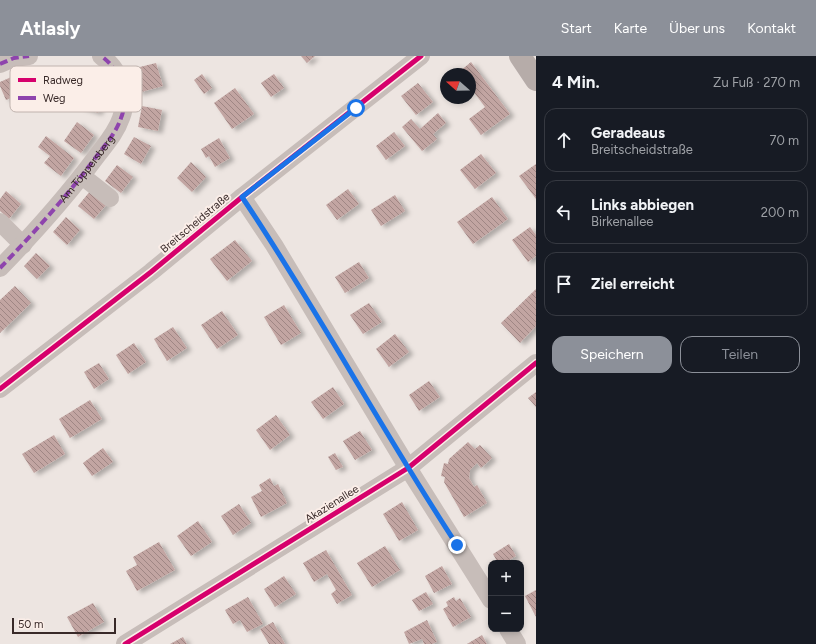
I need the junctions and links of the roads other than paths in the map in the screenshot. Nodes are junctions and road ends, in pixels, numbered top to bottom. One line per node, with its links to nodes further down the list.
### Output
1 (29, 56): 5 (street)
2 (101, 56): 6 (street, Am Töppersberg)
3 (421, 56): 10 (street, Breitscheidstraße)
4 (520, 56): 7 (main road)
5 (0, 64)
6 (112, 66)
7 (536, 80)
8 (123, 112): 9 (street, Am Töppersberg)
9 (82, 176): 11 (street); 13 (street, Am Töppersberg)
10 (242, 197): 16 (street, Breitscheidstraße); 17 (street)
11 (110, 198)
12 (0, 222): 13 (street)
13 (23, 245): 14 (street, Am Töppersberg)
14 (0, 268)
15 (536, 363): 17 (street, Akazienallee)
16 (0, 389)
17 (408, 468): 18 (street); 20 (street, Akazienallee)
18 (488, 596)
19 (510, 632): 21 (street)
20 (125, 644)
21 (517, 644)

